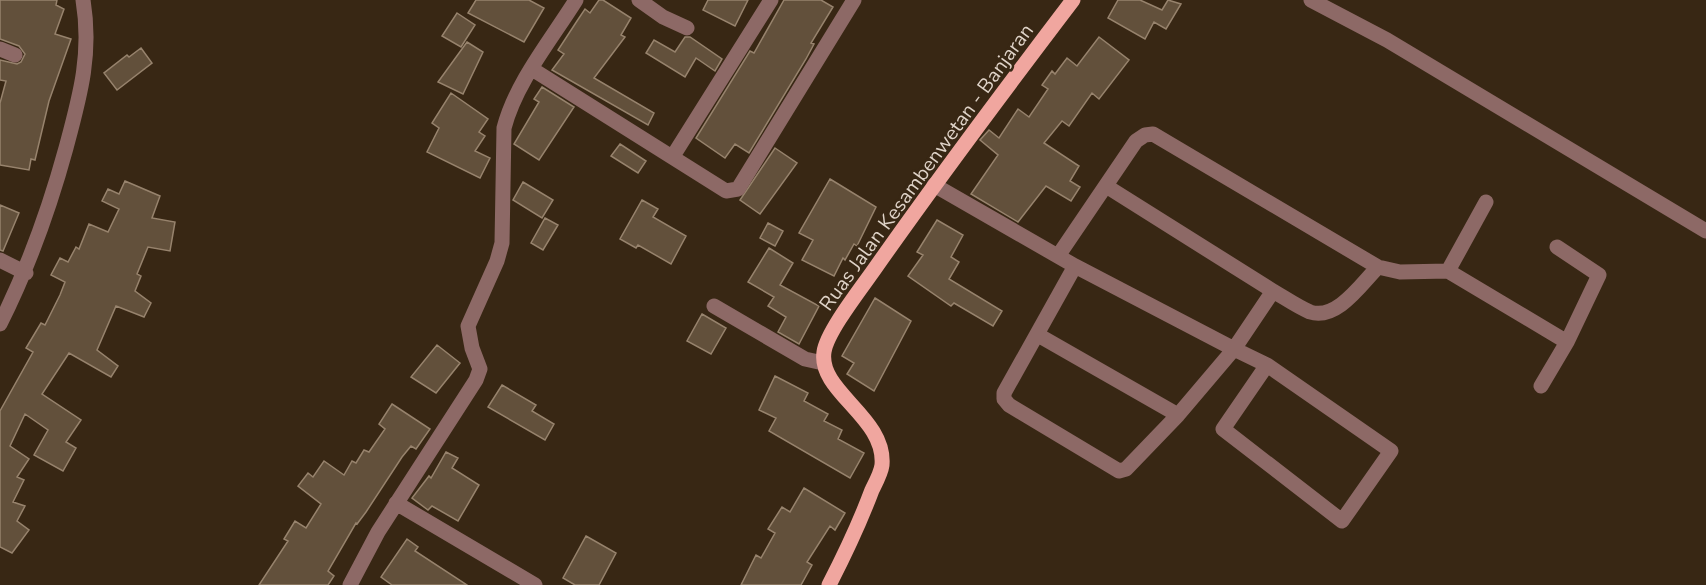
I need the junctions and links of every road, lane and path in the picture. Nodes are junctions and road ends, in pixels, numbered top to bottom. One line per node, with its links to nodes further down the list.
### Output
1 (83, 0): 23 (street)
2 (576, 0): 11 (street)
3 (639, 0): 8 (street)
4 (771, 0): 12 (street)
5 (854, 0): 12 (street)
6 (1073, 0): 13 (main road, Ruas Jalan Kesambenwetan - Banjaran)
7 (1311, 0): 16 (street)
8 (687, 28)
9 (0, 50): 10 (street)
10 (15, 55)
11 (532, 69): 12 (street); 34 (street)
12 (673, 156)
13 (934, 185): 18 (street); 30 (main road, Ruas Jalan Kesambenwetan - Banjaran)
14 (1106, 186): 18 (street); 21 (street); 24 (street)
15 (1486, 202): 22 (street)
16 (1706, 231)
17 (1557, 248): 28 (street)
18 (1058, 256): 20 (street)
19 (0, 260): 23 (street)
20 (1075, 266): 27 (street); 29 (street)
21 (1378, 267): 22 (street); 24 (street)
22 (1448, 271): 28 (street)
23 (26, 273): 26 (street)
24 (1273, 291): 29 (street)
25 (714, 306): 30 (street)
26 (0, 324)
27 (1038, 335): 33 (street); 33 (street)
28 (1567, 342): 32 (street)
29 (1234, 349): 31 (street); 33 (street)
30 (823, 363): 37 (main road)
31 (1267, 365): 31 (street)
32 (1541, 386)
33 (1178, 415)
34 (396, 503): 35 (street); 36 (street)
35 (350, 585)
36 (535, 585)
37 (828, 585)

